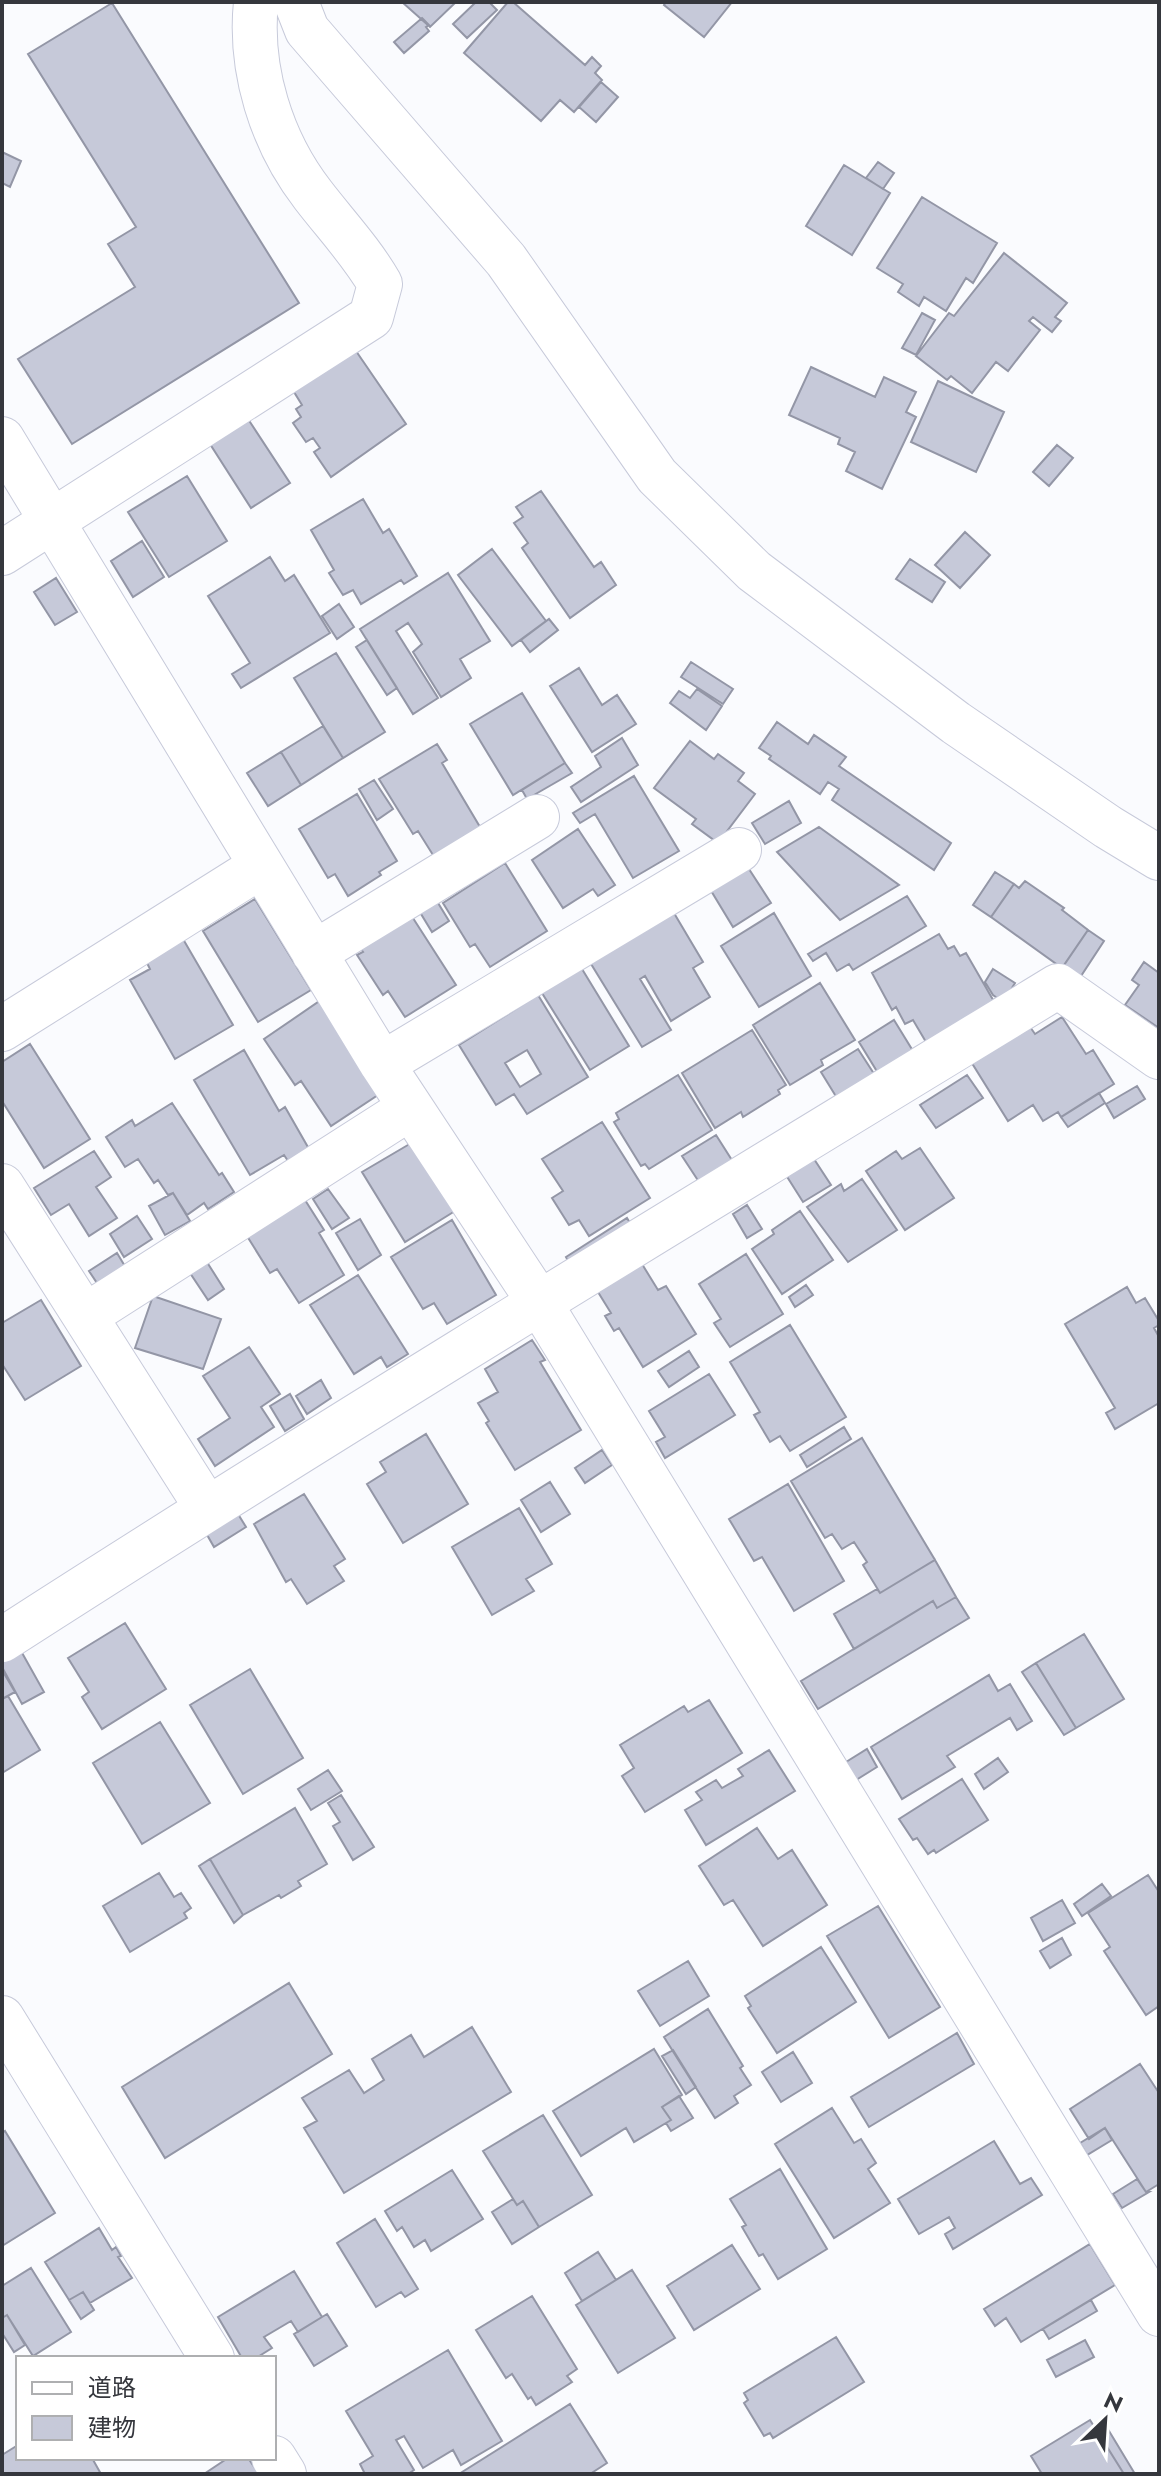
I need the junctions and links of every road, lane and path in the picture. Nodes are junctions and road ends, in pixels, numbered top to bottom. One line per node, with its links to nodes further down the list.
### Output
1 (256, 2): 4 (street)
2 (296, 2): 8 (street)
3 (2, 439): 4 (street)
4 (53, 523): 5 (street); 9 (street)
5 (2, 553)
6 (537, 817): 10 (street)
7 (739, 850): 13 (street)
8 (1159, 858)
9 (261, 866): 10 (street); 11 (street)
10 (314, 953): 13 (street)
11 (2, 1029)
12 (1159, 1057): 16 (street)
13 (382, 1064): 14 (street)
14 (410, 1108): 16 (street); 17 (street)
15 (2, 1186): 17 (street)
16 (539, 1302): 18 (street); 21 (street)
17 (85, 1316): 18 (street)
18 (207, 1508): 19 (street)
19 (2, 1640)
20 (2, 2018): 22 (street)
21 (1159, 2314)
22 (211, 2356)

